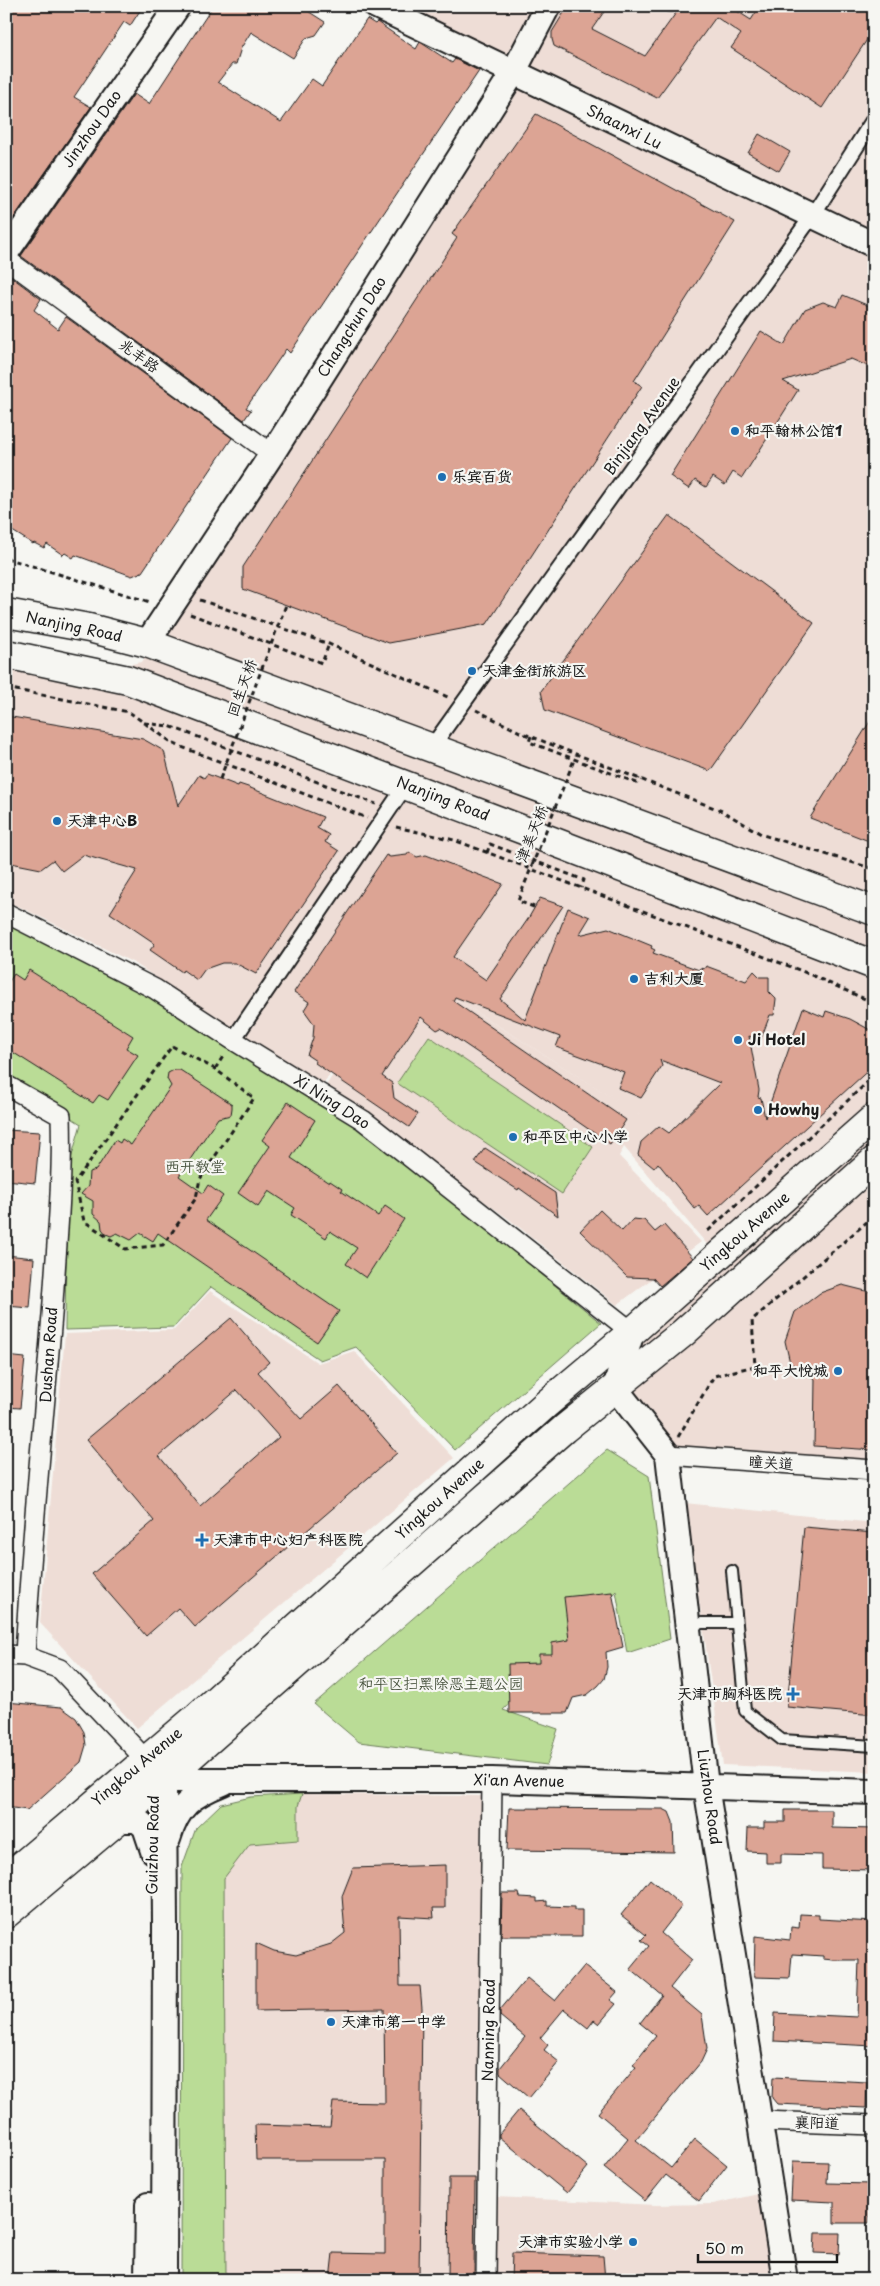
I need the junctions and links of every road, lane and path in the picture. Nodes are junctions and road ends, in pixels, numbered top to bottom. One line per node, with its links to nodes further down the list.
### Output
1 (178, 6): 8 (street, Jinzhou Dao)
2 (376, 6): 4 (street, Shaanxi Lu)
3 (548, 6): 4 (street, Changchun Dao)
4 (513, 73): 6 (street, Shaanxi Lu); 10 (street, Changchun Dao)
5 (874, 119): 6 (street, Binjiang Avenue)
6 (812, 216): 7 (street, Shaanxi Lu); 20 (street, Binjiang Avenue)
7 (874, 245)
8 (6, 253)
9 (6, 259): 10 (street, 兆丰路)
10 (272, 454): 12 (street, Changchun Dao)
11 (6, 558): 12 (path)
12 (175, 600): 15 (street, Changchun Dao); 16 (path); 17 (path)
13 (286, 605): 16 (path, 回生天桥, bridge)
14 (6, 613): 15 (main road, Nanjing Road)
15 (147, 643): 23 (main road, Nanjing Road)
16 (270, 644): 17 (path); 24 (path, 回生天桥, bridge)
17 (329, 644): 20 (path)
18 (6, 654): 28 (main road, Nanjing Road)
19 (6, 688): 21 (path)
20 (463, 704): 22 (path); 23 (street, Binjiang Avenue)
21 (144, 723): 24 (path); 30 (path)
22 (531, 736): 25 (path); 26 (path)
23 (431, 748): 36 (main road, Nanjing Road)
24 (232, 749): 27 (path, 回生天桥, bridge); 29 (path)
25 (574, 760): 26 (path); 32 (path, 津美天桥, bridge)
26 (640, 778): 33 (path)
27 (220, 780)
28 (406, 785): 29 (street); 38 (main road, Nanjing Road)
29 (390, 810): 30 (street)
30 (380, 824): 31 (path); 40 (street)
31 (487, 853): 32 (path); 34 (path)
32 (533, 861): 34 (path); 35 (path, 津美天桥, bridge)
33 (874, 869)
34 (581, 888): 39 (path)
35 (534, 907)
36 (874, 911)
37 (7, 916): 40 (street, Xi Ning Dao)
38 (874, 965)
39 (874, 1003)
40 (233, 1040): 48 (street, Xi Ning Dao)
41 (215, 1069): 41 (path)
42 (874, 1076): 47 (path)
43 (6, 1085): 55 (street, Dushan Road)
44 (874, 1118): 48 (main road, Yingkou Avenue)
45 (874, 1160): 49 (main road, Yingkou Avenue)
46 (874, 1216): 50 (path)
47 (708, 1231)
48 (632, 1332): 49 (street); 57 (main road, Yingkou Avenue)
49 (615, 1388): 50 (street); 60 (main road, Yingkou Avenue)
50 (668, 1455): 51 (street, 瞳关道); 54 (street, Liuzhou Road)
51 (874, 1470)
52 (732, 1571): 53 (lane)
53 (736, 1623): 54 (lane); 56 (lane)
54 (687, 1626): 61 (street, Liuzhou Road)
55 (16, 1656): 57 (street)
56 (874, 1746)
57 (145, 1759): 60 (street, Guizhou Road); 65 (main road, Yingkou Avenue)
58 (232, 1779): 59 (street, Xi'an Avenue); 60 (street, Xi'an Avenue); 64 (street)
59 (492, 1780): 61 (street, Xi'an Avenue); 71 (street, Nanning Road)
60 (159, 1784): 63 (main road, Yingkou Avenue); 64 (street, Guizhou Road)
61 (706, 1786): 62 (street, Xi'an Avenue); 67 (street, Liuzhou Road)
62 (874, 1792)
63 (118, 1820): 64 (street); 66 (main road, Yingkou Avenue)
64 (159, 1851): 69 (street, Guizhou Road); 70 (street, Guizhou Road)
65 (6, 1879)
66 (6, 1914)
67 (761, 2121): 68 (street, 襄阳道); 72 (street, Liuzhou Road)
68 (874, 2125)
69 (147, 2280)
70 (164, 2280)
71 (486, 2280)
72 (785, 2280)

